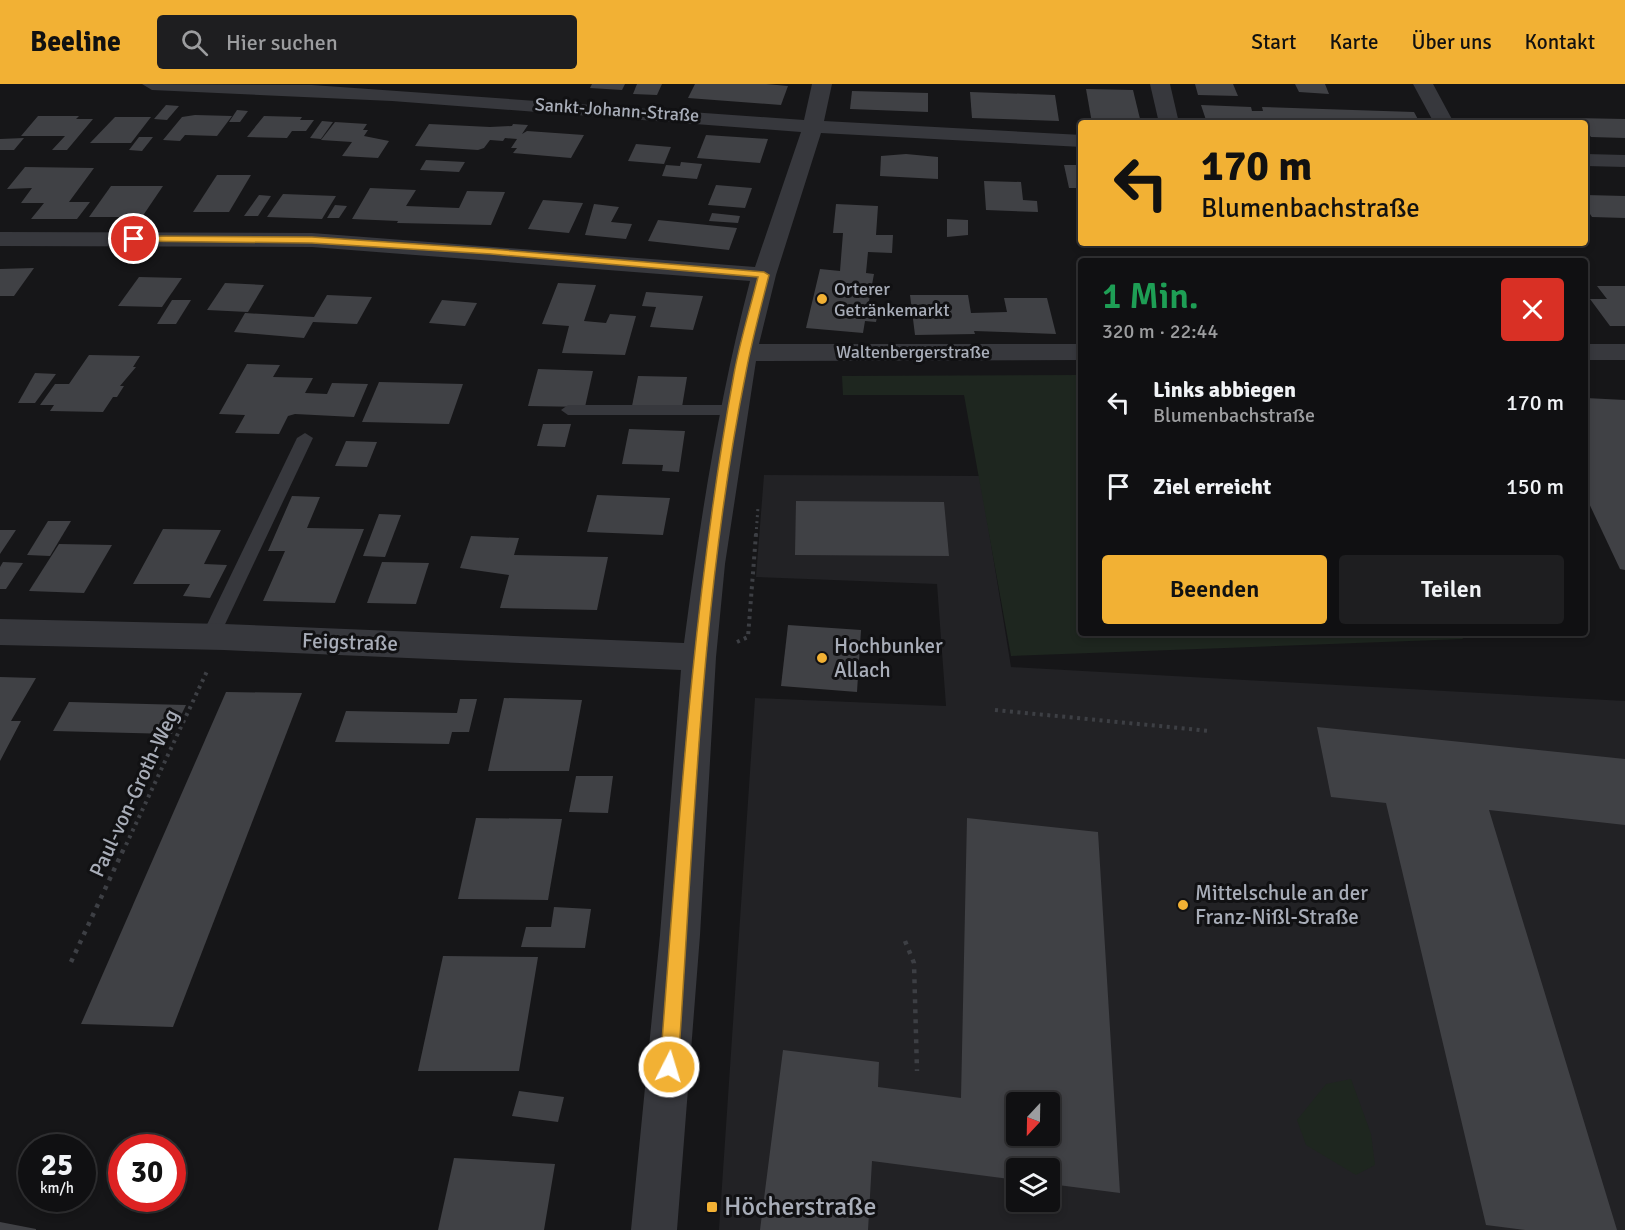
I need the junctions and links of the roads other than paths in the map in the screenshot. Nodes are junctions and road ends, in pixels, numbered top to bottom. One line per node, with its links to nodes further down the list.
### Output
1 (152, 84): 7 (street, Sankt-Johann-Straße)
2 (822, 84): 7 (street)
3 (1160, 84): 5 (street)
4 (1423, 84): 6 (street)
5 (1168, 120)
6 (1442, 120)
7 (813, 126): 8 (street, Sankt-Johann-Straße); 12 (street)
8 (1078, 141)
9 (1588, 160): 10 (street)
10 (1625, 161)
11 (0, 238): 12 (street)
12 (764, 275): 16 (street)
13 (1078, 351): 16 (street, Waltenbergerstraße)
14 (1588, 352): 15 (street)
15 (1625, 352)
16 (744, 353): 18 (street)
17 (568, 410): 18 (lane)
18 (733, 410): 22 (street)
19 (305, 438): 21 (lane)
20 (0, 632): 21 (street, Feigstraße)
21 (217, 637): 22 (street, Feigstraße)
22 (699, 657): 23 (street)
23 (654, 1230)

